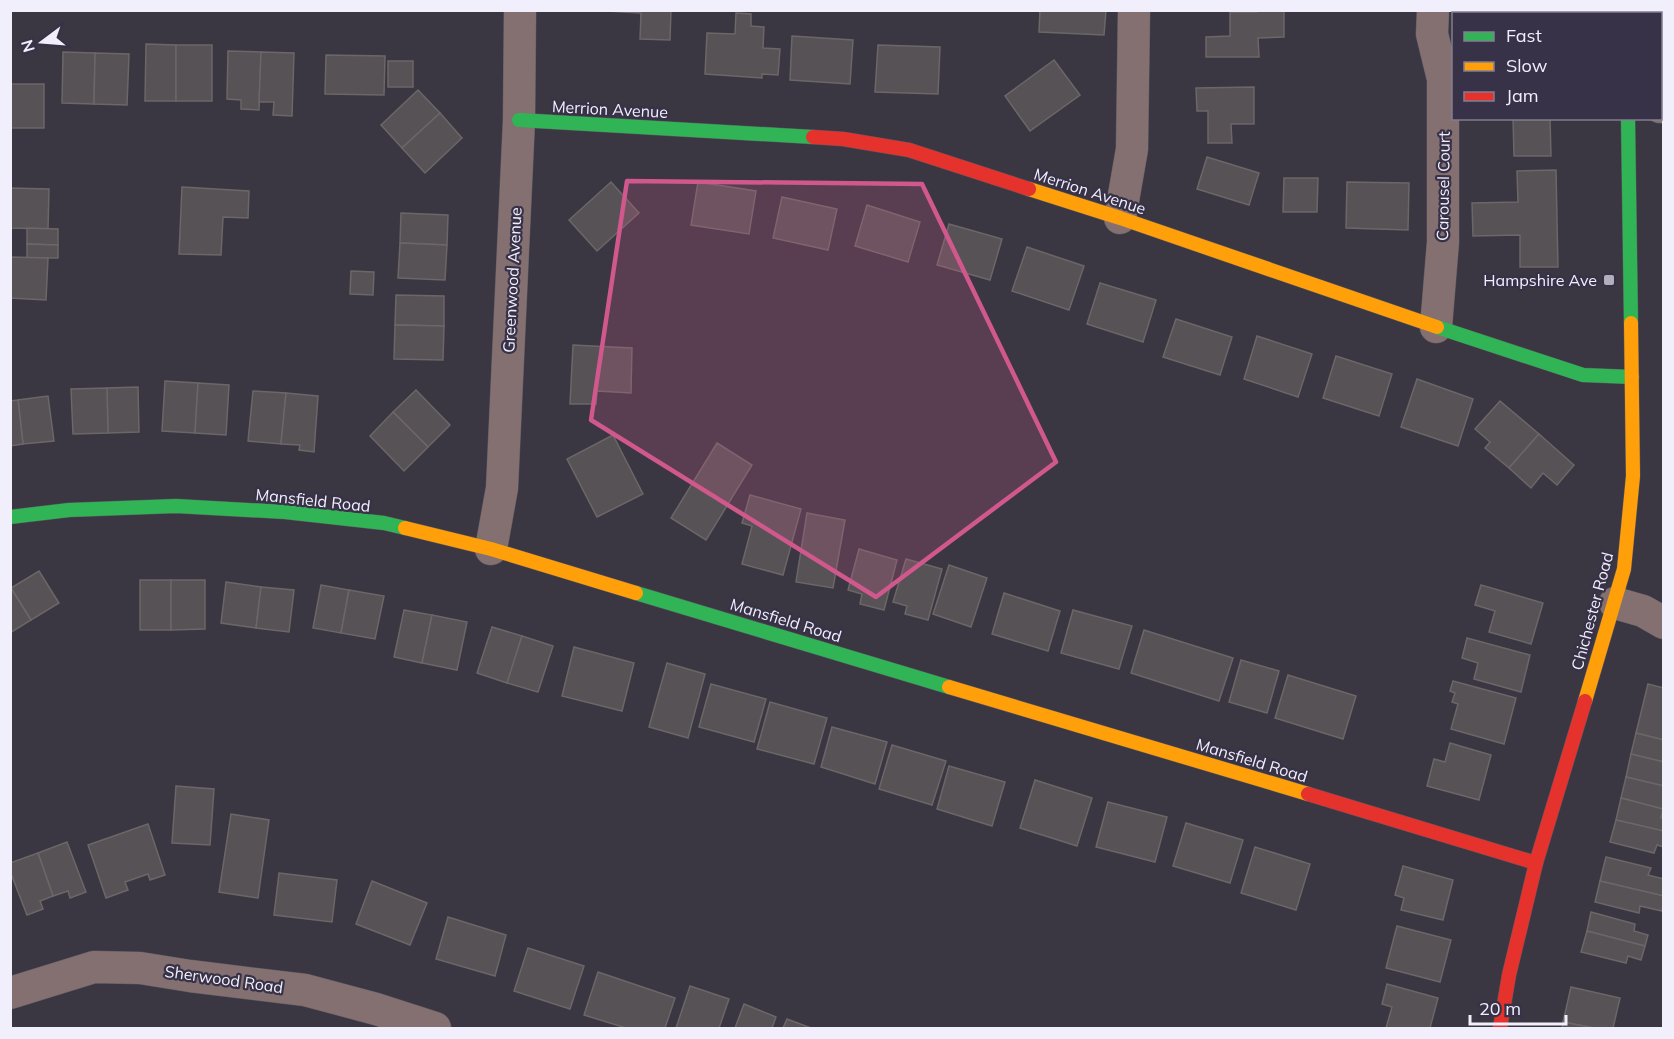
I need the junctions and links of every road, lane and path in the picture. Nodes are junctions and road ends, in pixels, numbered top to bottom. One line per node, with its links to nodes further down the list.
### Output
1 (520, 10): 4 (street, Greenwood Avenue)
2 (1134, 10): 6 (street)
3 (1433, 10): 7 (street, Carousel Court)
4 (519, 120): 6 (street, Merrion Avenue); 10 (street, Greenwood Avenue)
5 (1628, 120): 8 (street, Chichester Road)
6 (1120, 218): 7 (street, Merrion Avenue)
7 (1436, 327): 8 (street, Merrion Avenue)
8 (1632, 377): 11 (street, Chichester Road)
9 (10, 517): 10 (street, Mansfield Road)
10 (491, 549): 13 (street, Mansfield Road)
11 (1615, 603): 12 (street); 13 (street, Chichester Road)
12 (1664, 623)
13 (1536, 863): 16 (street, Chichester Road)
14 (10, 993): 15 (street, Sherwood Road)
15 (435, 1029)
16 (1500, 1029)

